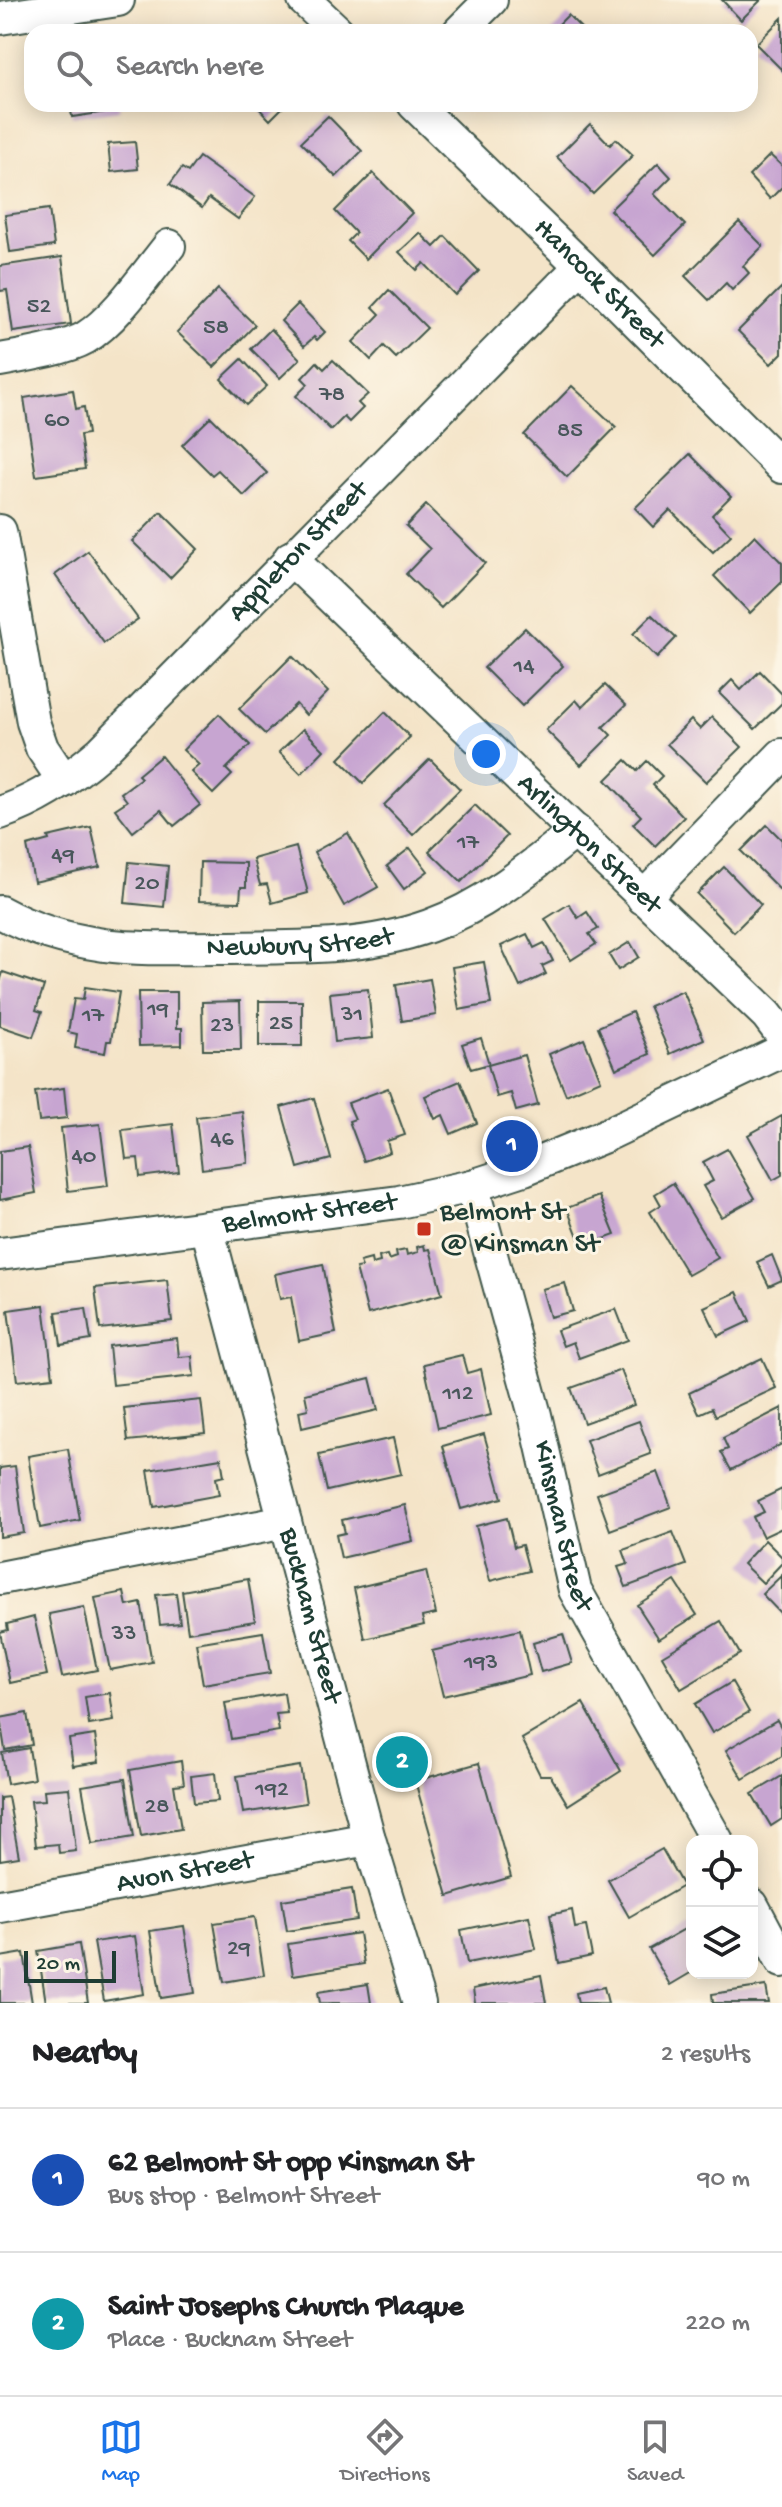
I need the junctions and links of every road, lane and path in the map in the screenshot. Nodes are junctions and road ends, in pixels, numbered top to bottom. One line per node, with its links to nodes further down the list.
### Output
1 (118, 0): 4 (street)
2 (304, 0): 5 (street)
3 (491, 0): 6 (street)
4 (0, 18)
5 (330, 24)
6 (467, 24)
7 (422, 112): 9 (street, Hancock Street)
8 (169, 246): 10 (street)
9 (581, 266): 11 (street, Hancock Street); 13 (street, Appleton Street)
10 (0, 360)
11 (782, 467)
12 (0, 531): 15 (street)
13 (290, 558): 15 (street, Appleton Street); 17 (street, Arlington Street)
14 (782, 755): 18 (street)
15 (64, 781): 16 (street, Appleton Street)
16 (0, 813)
17 (576, 831): 18 (street, Arlington Street); 19 (street, Newbury Street)
18 (643, 898): 20 (street, Arlington Street)
19 (0, 912)
20 (780, 1052): 21 (street, Belmont Street)
21 (472, 1186): 22 (street, Belmont Street); 26 (street, Kinsman Street)
22 (207, 1227): 23 (street, Belmont Street); 24 (street, Bucknam Street)
23 (0, 1254)
24 (285, 1522): 25 (street); 27 (street, Bucknam Street)
25 (0, 1578)
26 (714, 1835)
27 (369, 1839): 28 (street, Avon Street); 31 (street, Bucknam Street)
28 (0, 1906)
29 (753, 1907): 30 (street)
30 (782, 1961)
31 (419, 2003)

